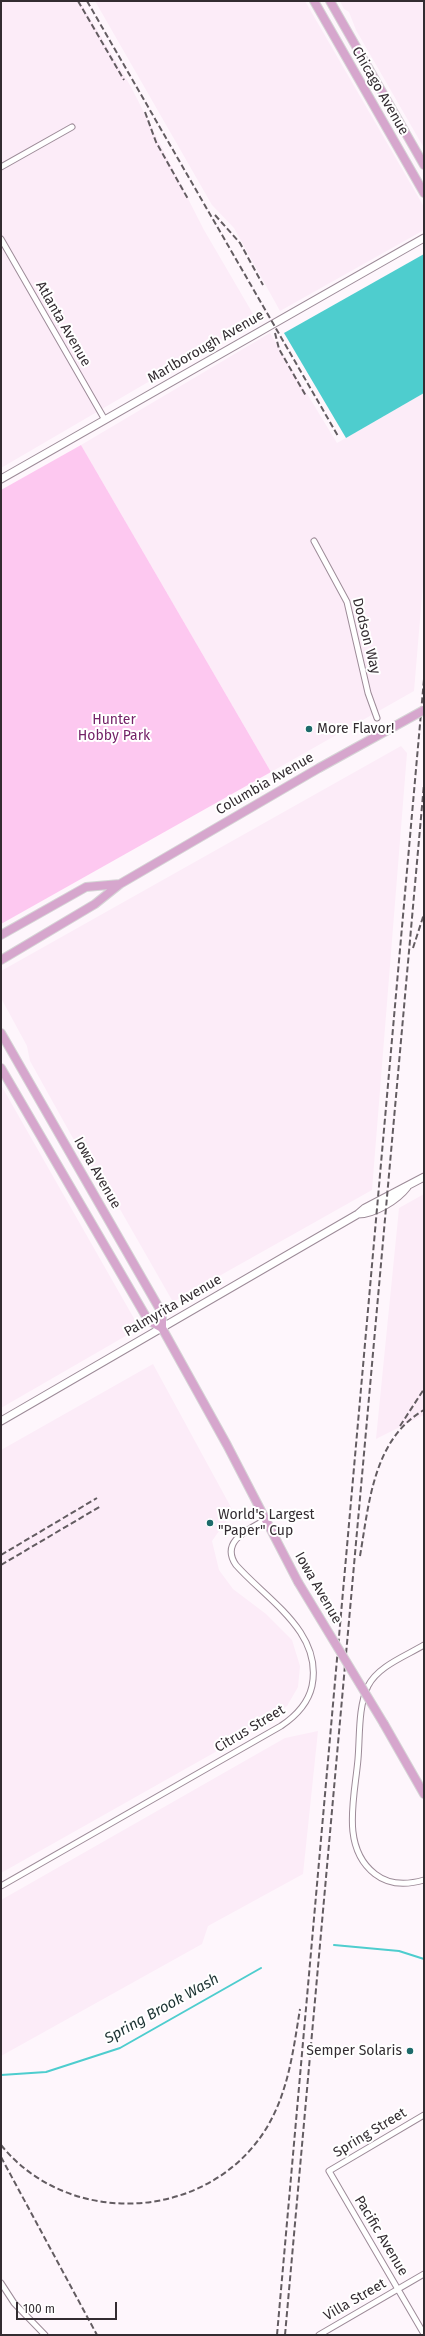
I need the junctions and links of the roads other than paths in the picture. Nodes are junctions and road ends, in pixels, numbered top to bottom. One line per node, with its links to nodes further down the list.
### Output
1 (314, 1): 6 (main road, Chicago Avenue)
2 (330, 1): 4 (main road, Chicago Avenue)
3 (72, 127): 5 (street)
4 (424, 165)
5 (1, 168)
6 (424, 193)
7 (424, 238): 9 (street, Marlborough Avenue)
8 (1, 239): 9 (street, Atlanta Avenue)
9 (105, 420): 10 (street, Marlborough Avenue)
10 (1, 479)
11 (314, 541): 13 (street, Dodson Way)
12 (424, 710): 14 (main road, Columbia Avenue, bridge)
13 (377, 718)
14 (120, 884): 15 (main road, Columbia Avenue); 16 (main road, Columbia Avenue)
15 (1, 935)
16 (1, 960)
17 (1, 1033): 20 (main road, Iowa Avenue)
18 (1, 1068): 20 (main road, Iowa Avenue)
19 (424, 1177): 20 (street, Palmyrita Avenue)
20 (162, 1328): 21 (street, Palmyrita Avenue); 22 (main road, Iowa Avenue)
21 (1, 1421)
22 (265, 1520): 24 (main road, Iowa Avenue, bridge); 26 (street, Citrus Street)
23 (424, 1646): 25 (street)
24 (424, 1794)
25 (424, 1880)
26 (1, 1886)
27 (424, 2115): 28 (street, Spring Street)
28 (329, 2171): 31 (street, Pacific Avenue)
29 (424, 2274): 31 (street, Villa Street)
30 (1, 2283): 33 (street)
31 (398, 2288): 32 (street, Pacific Avenue); 34 (street, Villa Street)
32 (424, 2334)
33 (44, 2335)
34 (319, 2335)

